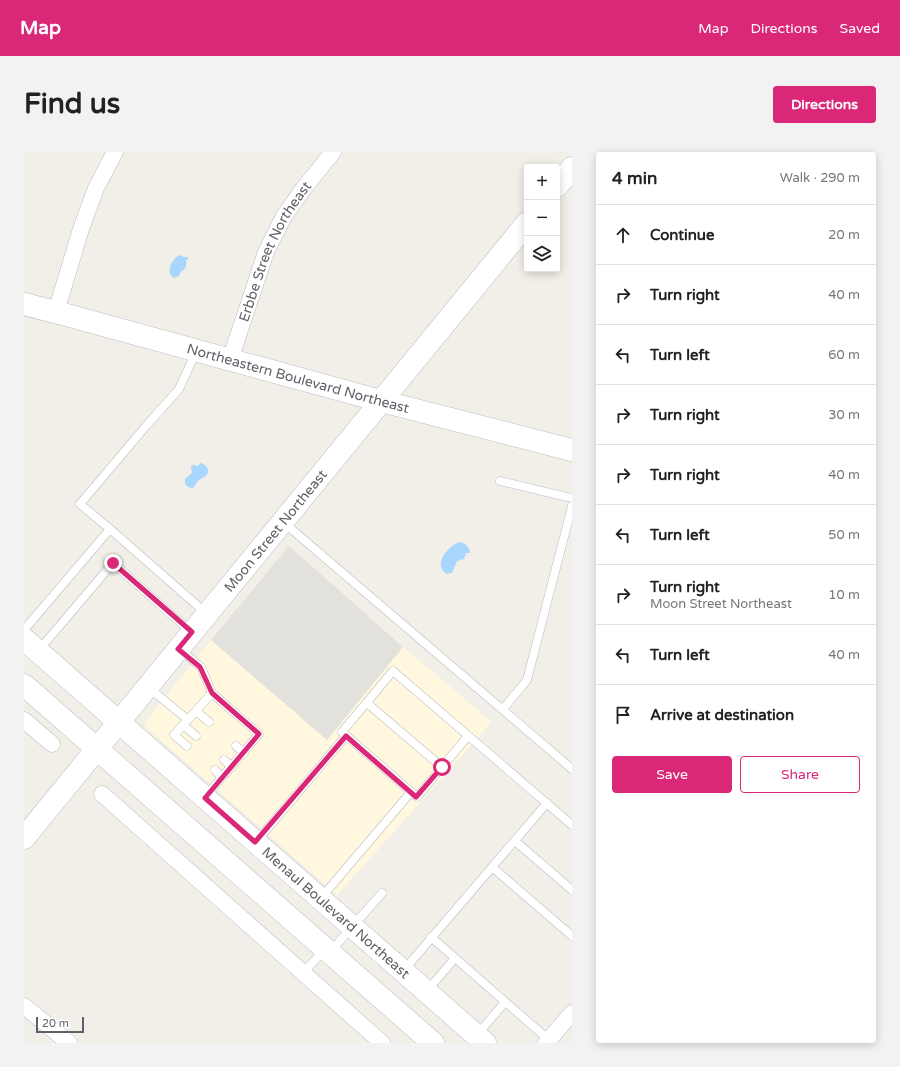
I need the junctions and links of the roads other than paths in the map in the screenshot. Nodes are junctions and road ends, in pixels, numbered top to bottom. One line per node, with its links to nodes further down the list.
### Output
1 (115, 152): 7 (street)
2 (333, 152): 9 (street, Erbbe Street Northeast)
3 (572, 168): 4 (street)
4 (560, 182)
5 (524, 227): 10 (street, Moon Street Northeast)
6 (24, 304): 7 (street, Northeastern Boulevard Northeast)
7 (56, 312): 8 (street, Northeastern Boulevard Northeast)
8 (197, 351): 9 (street, Northeastern Boulevard Northeast); 16 (lane)
9 (230, 360): 10 (street, Northeastern Boulevard Northeast)
10 (381, 402): 11 (street, Northeastern Boulevard Northeast); 15 (street, Moon Street Northeast)
11 (572, 450)
12 (500, 481): 13 (lane)
13 (572, 498)
14 (572, 506): 26 (lane)
15 (283, 522): 17 (street, Moon Street Northeast); 26 (lane)
16 (110, 530): 17 (lane); 18 (lane)
17 (207, 614): 19 (street, Moon Street Northeast)
18 (24, 630)
19 (192, 632): 20 (lane); 21 (street, Moon Street Northeast)
20 (31, 645): 31 (street, Menaul Boulevard Northeast)
21 (178, 649): 23 (street, Moon Street Northeast); 24 (lane)
22 (24, 685): 38 (street)
23 (148, 686): 29 (lane); 31 (street, Moon Street Northeast)
24 (212, 693): 27 (lane); 39 (lane)
25 (367, 702): 33 (lane); 34 (lane); 42 (lane)
26 (502, 709): 43 (lane)
27 (196, 711): 29 (lane); 30 (lane)
28 (24, 720): 35 (street)
29 (185, 722): 32 (lane); 36 (lane)
30 (209, 722)
31 (119, 723): 38 (street, Moon Street Northeast); 48 (street, Menaul Boulevard Northeast)
32 (196, 736)
33 (346, 736): 46 (lane); 53 (lane)
34 (468, 736): 42 (lane); 49 (lane)
35 (52, 744)
36 (187, 746)
37 (236, 746): 39 (lane)
38 (97, 749): 51 (street, Moon Street Northeast); 61 (street)
39 (244, 753): 41 (lane)
40 (224, 760): 41 (lane)
41 (231, 766): 45 (lane)
42 (442, 767): 46 (lane)
43 (572, 769)
44 (215, 770): 45 (lane)
45 (222, 777): 48 (lane)
46 (411, 792): 57 (lane)
47 (102, 794): 64 (street)
48 (205, 798): 53 (street, Menaul Boulevard Northeast)
49 (547, 804): 50 (lane); 52 (lane)
50 (572, 825)
51 (24, 838)
52 (515, 841): 54 (lane); 55 (lane)
53 (255, 842): 57 (street, Menaul Boulevard Northeast)
54 (492, 867): 59 (lane); 60 (lane)
55 (572, 890)
56 (382, 893): 58 (lane)
57 (320, 899): 58 (street, Menaul Boulevard Northeast)
58 (353, 927): 61 (lane); 63 (street, Menaul Boulevard Northeast)
59 (572, 936)
60 (431, 938): 62 (lane); 63 (lane)
61 (328, 950): 64 (lane); 73 (street)
62 (455, 958): 65 (lane); 66 (lane)
63 (402, 971): 65 (street, Menaul Boulevard Northeast)
64 (302, 973): 72 (street)
65 (427, 992): 69 (street, Menaul Boulevard Northeast)
66 (505, 1002): 69 (lane); 70 (lane)
67 (24, 1006): 71 (street)
68 (572, 1014): 70 (street)
69 (481, 1039)
70 (548, 1042)
71 (69, 1043)
72 (382, 1043)
73 (433, 1043)

